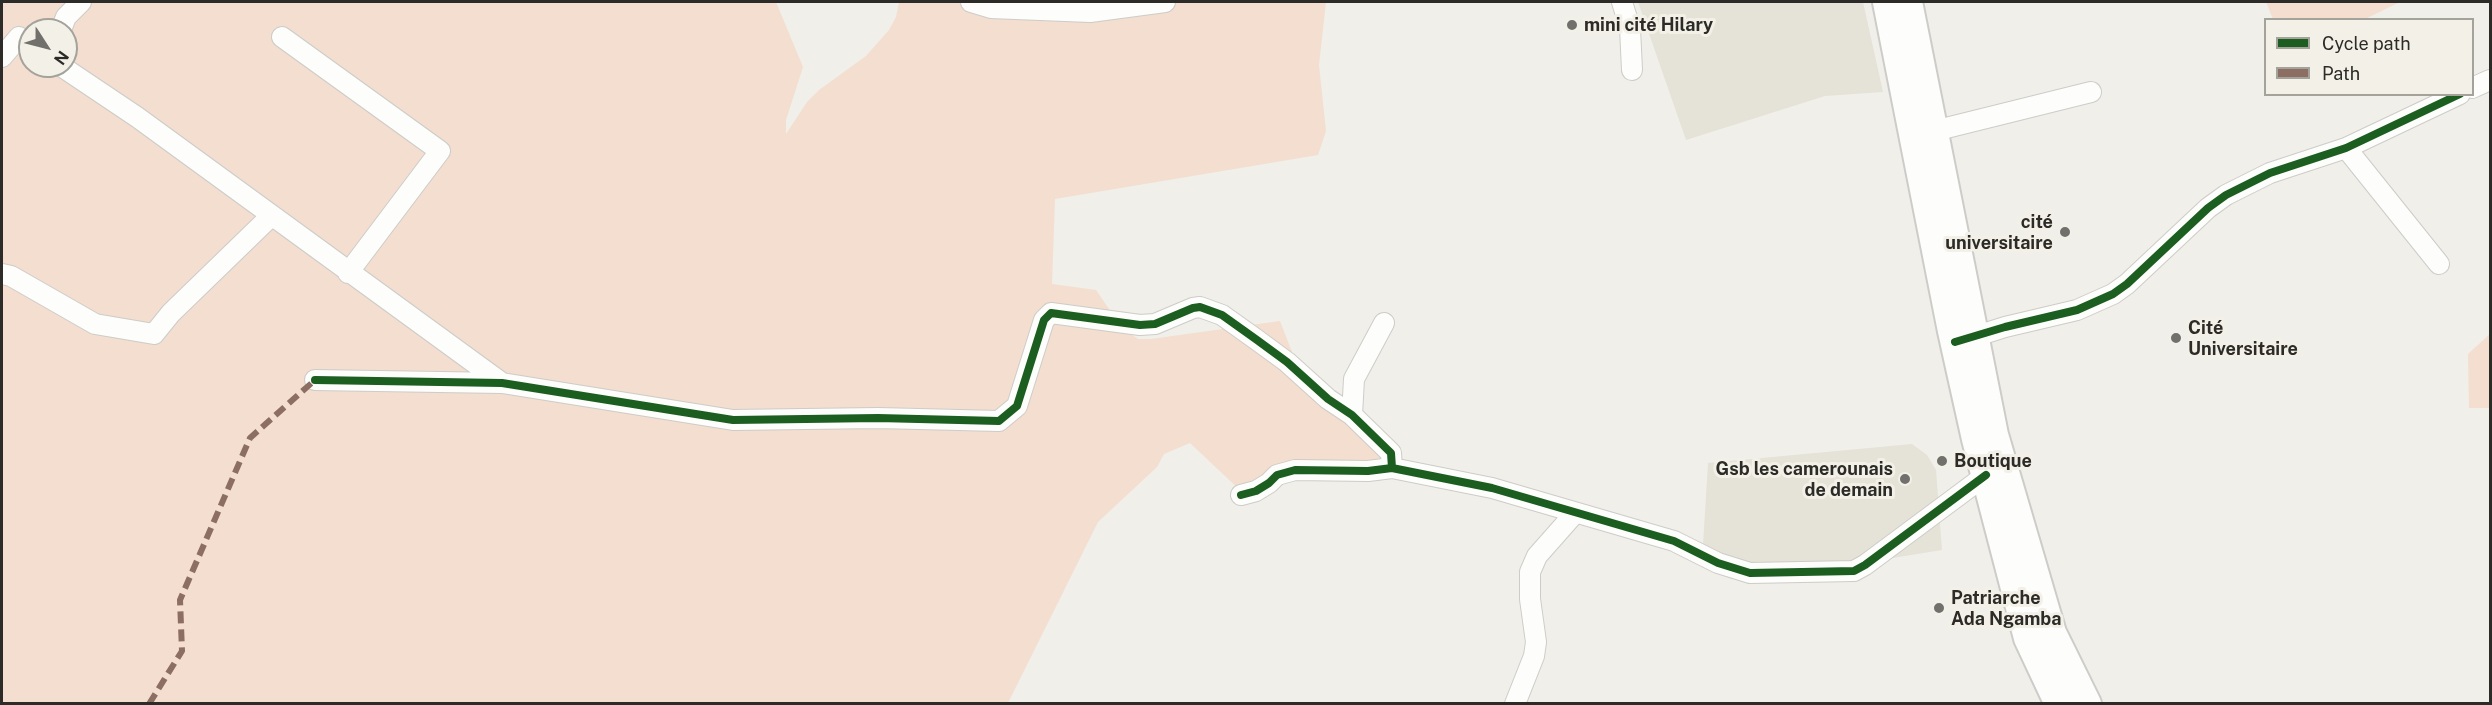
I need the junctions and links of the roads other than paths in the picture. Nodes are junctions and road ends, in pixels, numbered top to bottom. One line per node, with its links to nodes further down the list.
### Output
1 (81, 2): 7 (street)
2 (971, 2): 3 (street)
3 (1165, 2)
4 (1622, 2): 11 (street)
5 (1887, 2): 24 (main road)
6 (1908, 2): 17 (main road)
7 (66, 18)
8 (282, 37): 21 (street)
9 (18, 38): 10 (street)
10 (2, 57)
11 (1632, 70)
12 (78, 77): 19 (street)
13 (2490, 80): 14 (street)
14 (2474, 87)
15 (2091, 92): 17 (street)
16 (2456, 96): 18 (street)
17 (1934, 130): 24 (main road)
18 (2346, 148): 20 (street); 24 (street)
19 (271, 216): 21 (street); 22 (street)
20 (2439, 264)
21 (348, 273): 26 (street)
22 (2, 274)
23 (1384, 323): 27 (street)
24 (1965, 340): 29 (main road); 34 (main road)
25 (315, 380): 26 (street)
26 (502, 383): 27 (street)
27 (1352, 415): 28 (street)
28 (1392, 468): 30 (street); 31 (street)
29 (1986, 476): 31 (street); 33 (main road)
30 (1241, 495)
31 (1575, 513): 32 (street)
32 (1515, 704)
33 (2059, 704)
34 (2087, 704)

